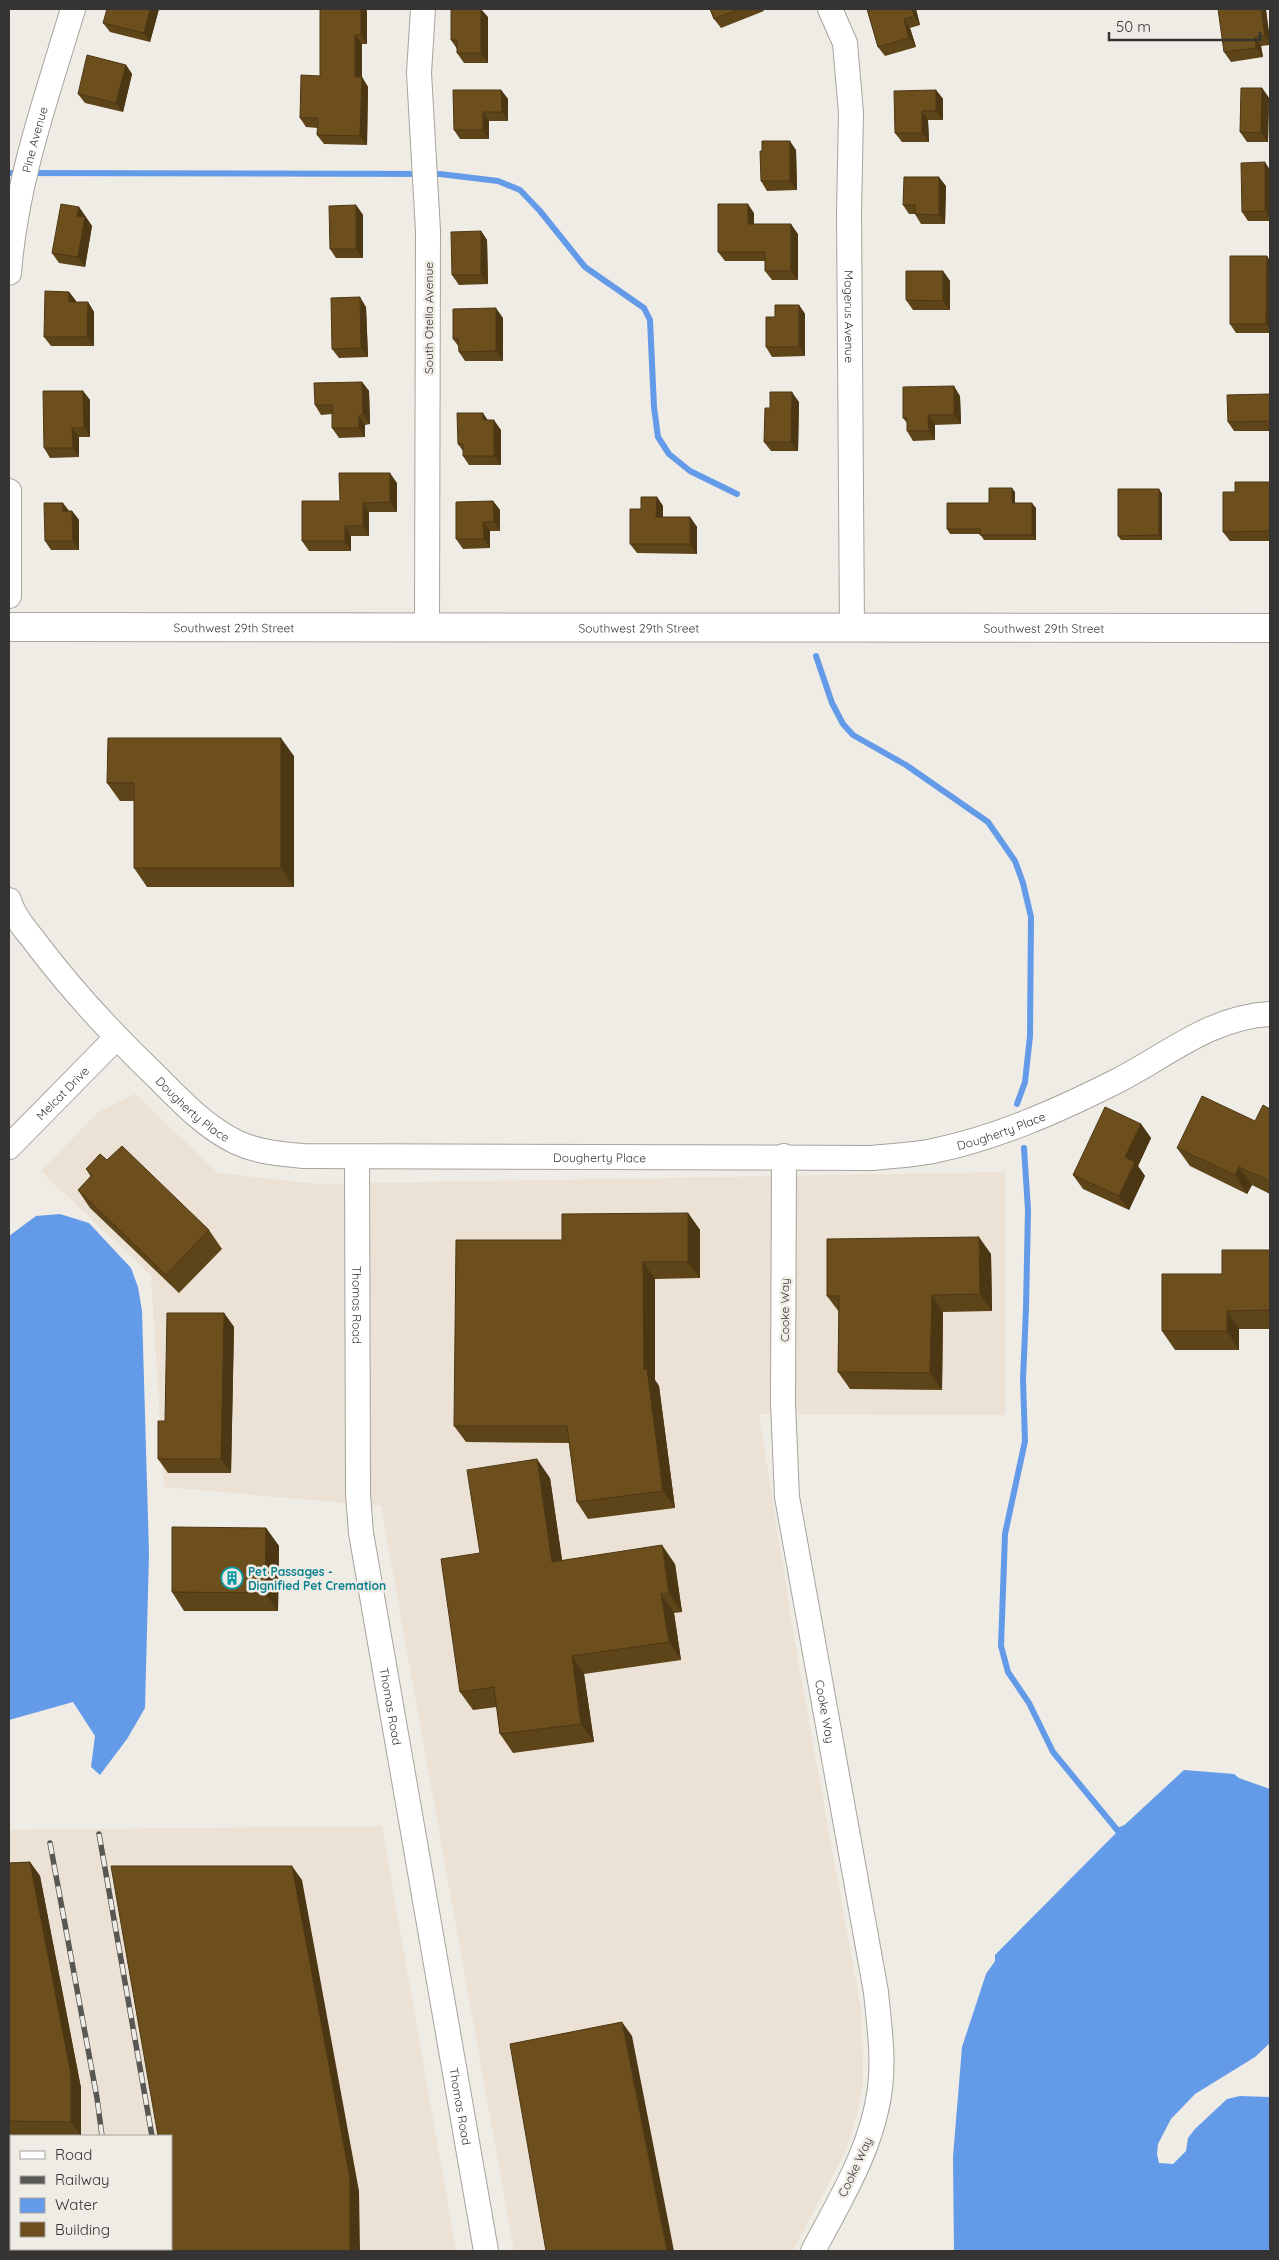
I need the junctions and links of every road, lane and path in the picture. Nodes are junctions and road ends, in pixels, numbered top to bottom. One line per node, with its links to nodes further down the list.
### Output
1 (73, 9): 4 (street, Pine Avenue)
2 (423, 9): 8 (street, South Otella Avenue)
3 (830, 9): 10 (street, Magerus Avenue)
4 (9, 272)
5 (9, 491): 6 (street)
6 (9, 596)
7 (9, 627): 8 (street, Southwest 29th Street)
8 (427, 627): 10 (street, Southwest 29th Street)
9 (1270, 628): 10 (street, Southwest 29th Street)
10 (852, 629)
11 (9, 900): 13 (street, Dougherty Place)
12 (1270, 1014): 15 (street, Dougherty Place)
13 (116, 1038): 14 (street, Melcat Drive); 16 (street, Dougherty Place)
14 (9, 1147)
15 (784, 1156): 16 (street, Dougherty Place); 18 (street, Cooke Way)
16 (357, 1157): 17 (street, Thomas Road)
17 (486, 2251)
18 (813, 2251)

